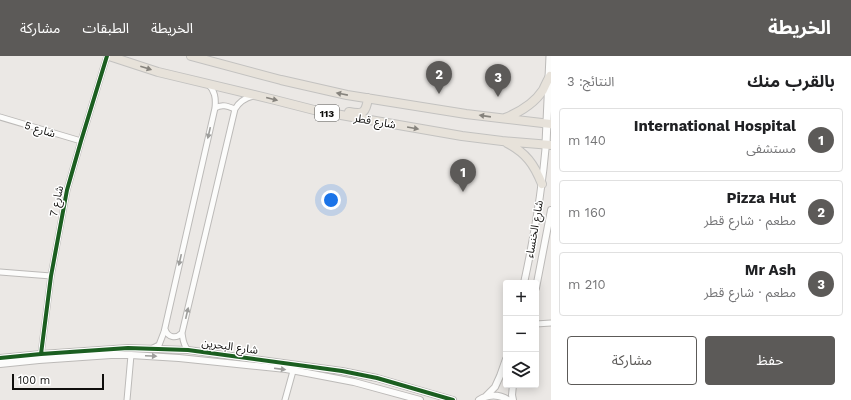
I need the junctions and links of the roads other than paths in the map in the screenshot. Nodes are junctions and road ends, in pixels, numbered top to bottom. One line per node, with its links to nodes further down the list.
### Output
1 (108, 56): 5 (main road, شارع قطر / 113, one-way to 5); 14 (street, شارع 7)
2 (191, 56): 7 (main road, شارع قطر / 113, one-way to 2)
3 (550, 56): 4 (main road, شارع الخنساء)
4 (550, 76): 12 (main road); 13 (main road, شارع الخنساء)
5 (207, 83): 6 (main road, شارع قطر / 113); 8 (street)
6 (256, 95): 9 (street); 10 (main road, شارع قطر / 113, one-way to 10)
7 (368, 98): 10 (main road); 12 (main road, شارع قطر / 113, one-way to 7)
8 (215, 108): 9 (street); 25 (street, one-way to 25)
9 (235, 109): 26 (street, one-way to 9)
10 (318, 111): 15 (main road, شارع قطر / 113, one-way to 15)
11 (0, 117): 14 (street, شارع 5)
12 (503, 118): 13 (main road, شارع قطر / 113)
13 (549, 124): 16 (main road, شارع الخنساء)
14 (81, 141): 20 (street, شارع 7)
15 (502, 141): 16 (main road, شارع قطر / 113); 17 (main road)
16 (549, 144): 17 (street, شارع الخنساء)
17 (542, 184): 21 (street, شارع الخنساء)
18 (551, 210): 22 (street, شارع الخنساء)
19 (0, 272): 20 (street)
20 (51, 276): 29 (street, شارع 7)
21 (525, 280)
22 (538, 280)
23 (551, 323): 24 (street)
24 (539, 324)
25 (165, 328): 26 (street); 27 (street)
26 (182, 333): 28 (street)
27 (153, 348): 28 (street, شارع البحرين); 29 (street, شارع البحرين)
28 (188, 350): 40 (street, شارع البحرين)
29 (41, 354): 31 (street, شارع البحرين)
30 (131, 355): 32 (street, شارع البحرين); 34 (street, شارع البحرين, one-way to 34); 37 (street)
31 (0, 358)
32 (0, 364)
33 (503, 367): 36 (street)
34 (293, 371): 38 (street); 39 (street, شارع البحرين)
35 (513, 388): 42 (street)
36 (482, 398): 41 (street)
37 (127, 400)
38 (285, 400)
39 (420, 400)
40 (453, 400)
41 (508, 400)
42 (512, 400)

